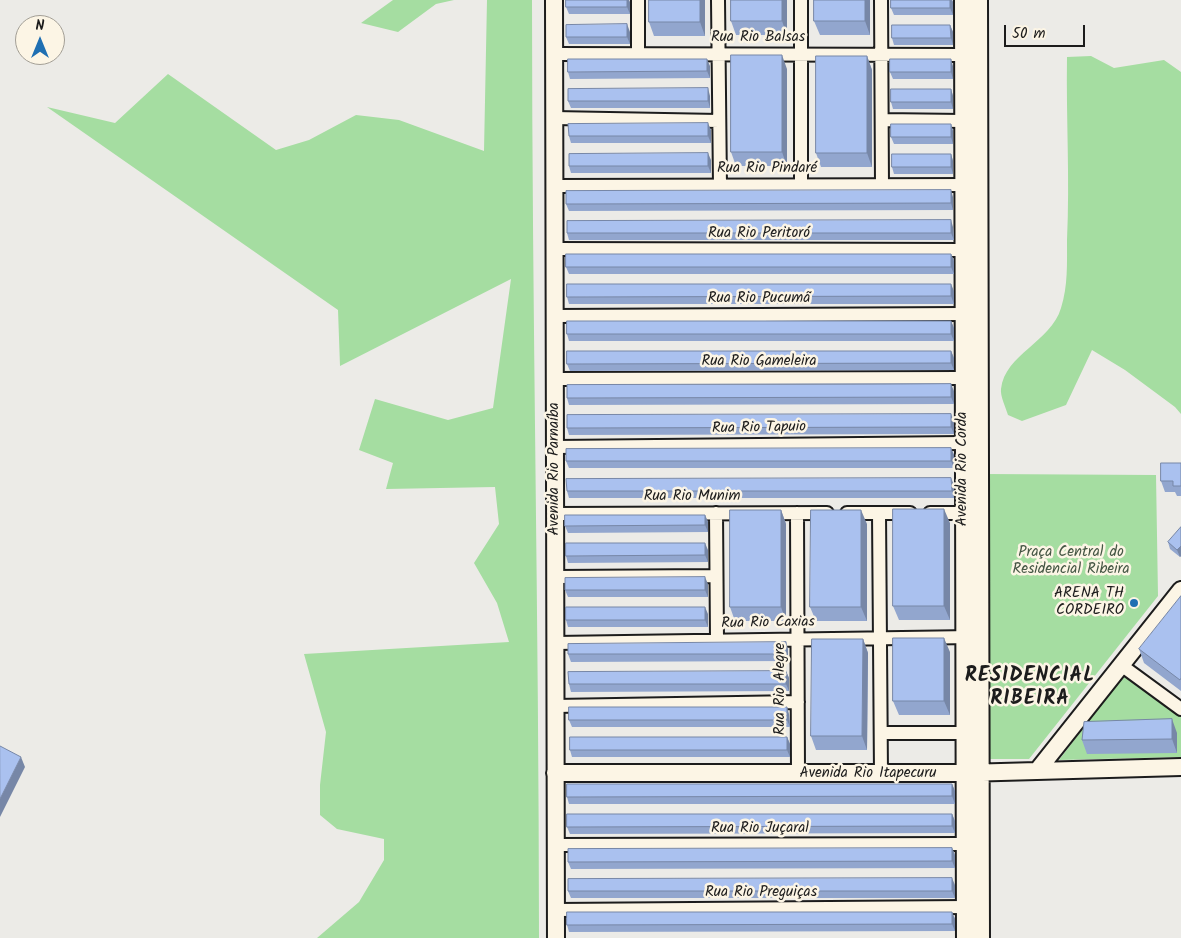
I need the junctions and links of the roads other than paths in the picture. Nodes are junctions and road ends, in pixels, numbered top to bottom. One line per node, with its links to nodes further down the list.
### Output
1 (554, 0): 8 (street, Avenida Rio Parnaíba)
2 (638, 0): 9 (street)
3 (718, 0): 10 (street)
4 (801, 0): 11 (street)
5 (881, 0): 12 (street)
6 (963, 0): 13 (street, Avenida Rio Corda)
7 (978, 0): 20 (street, Avenida Rio Corda)
8 (554, 54): 9 (street, Rua Rio Balsas); 14 (street, Avenida Rio Parnaíba)
9 (638, 54): 10 (street, Rua Rio Balsas)
10 (718, 54): 11 (street, Rua Rio Balsas); 16 (street)
11 (802, 54): 12 (street, Rua Rio Balsas); 18 (street)
12 (881, 55): 13 (street, Rua Rio Balsas); 15 (street)
13 (963, 55): 17 (street, Avenida Rio Corda)
14 (554, 118): 16 (street); 21 (street, Avenida Rio Parnaíba)
15 (882, 120): 17 (street); 19 (street)
16 (719, 121): 22 (street)
17 (963, 121): 20 (street, Avenida Rio Corda)
18 (801, 185): 19 (street, Rua Rio Pindaré); 22 (street, Rua Rio Pindaré)
19 (882, 185): 20 (street, Rua Rio Pindaré)
20 (971, 185): 24 (street, Avenida Rio Corda); 35 (street, Avenida Rio Corda)
21 (554, 186): 22 (street, Rua Rio Pindaré); 23 (street, Avenida Rio Parnaíba)
22 (720, 186)
23 (554, 249): 24 (street, Rua Rio Peritoró); 26 (street, Avenida Rio Parnaíba)
24 (963, 250): 25 (street, Avenida Rio Corda)
25 (963, 314): 26 (street, Rua Rio Pucumã); 27 (street, Avenida Rio Corda)
26 (554, 316): 28 (street, Avenida Rio Parnaíba)
27 (963, 378): 28 (street, Rua Rio Gameleira); 29 (street, Avenida Rio Corda)
28 (555, 379): 30 (street, Avenida Rio Parnaíba)
29 (963, 443): 30 (street, Rua Rio Tapuio); 34 (street, Avenida Rio Corda)
30 (555, 447): 36 (street, Avenida Rio Parnaíba)
31 (716, 513): 32 (street, Rua Rio Munim); 36 (street, Rua Rio Munim); 37 (street)
32 (797, 513): 33 (street, Rua Rio Munim); 43 (street, Rua Rio Alegre)
33 (879, 513): 34 (street, Rua Rio Munim); 42 (street)
34 (963, 513): 35 (street, Rua Rio Munim); 40 (street, Avenida Rio Corda)
35 (980, 513): 41 (street, Avenida Rio Corda)
36 (555, 514): 38 (street, Avenida Rio Parnaíba)
37 (716, 576): 38 (street); 44 (street)
38 (555, 577): 45 (street, Avenida Rio Parnaíba)
39 (1181, 590): 46 (street)
40 (963, 637): 41 (street, Rua Rio Caxias); 42 (street, Rua Rio Caxias); 51 (street, Avenida Rio Corda)
41 (981, 637): 56 (street, Avenida Rio Corda)
42 (880, 638): 43 (street, Rua Rio Caxias); 50 (street)
43 (798, 639): 44 (street, Rua Rio Caxias); 47 (street, Rua Rio Alegre)
44 (717, 640): 45 (street, Rua Rio Caxias)
45 (555, 643): 48 (street, Avenida Rio Parnaíba)
46 (1122, 665): 49 (street); 53 (street)
47 (798, 702): 48 (street); 57 (street, Rua Rio Alegre)
48 (555, 706): 54 (street, Avenida Rio Parnaíba)
49 (1181, 709)
50 (881, 733): 51 (street); 58 (street)
51 (964, 733): 55 (street, Avenida Rio Corda)
52 (1181, 767): 53 (street, Avenida Rio Itapecuru)
53 (1037, 771): 56 (street, Avenida Rio Itapecuru)
54 (555, 773): 57 (street, Avenida Rio Itapecuru); 60 (street, Avenida Rio Parnaíba)
55 (965, 773): 56 (street, Avenida Rio Itapecuru); 58 (street, Avenida Rio Itapecuru); 59 (street, Avenida Rio Corda)
56 (981, 773): 65 (street, Avenida Rio Corda)
57 (798, 774): 58 (street, Avenida Rio Itapecuru)
58 (881, 774)
59 (965, 844): 60 (street, Rua Rio Juçaral); 61 (street, Avenida Rio Corda)
60 (555, 845): 62 (street, Avenida Rio Parnaíba)
61 (966, 908): 62 (street, Rua Rio Preguiças); 64 (street, Avenida Rio Corda)
62 (556, 910): 63 (street, Avenida Rio Parnaíba)
63 (556, 938)
64 (965, 938)
65 (981, 938)

